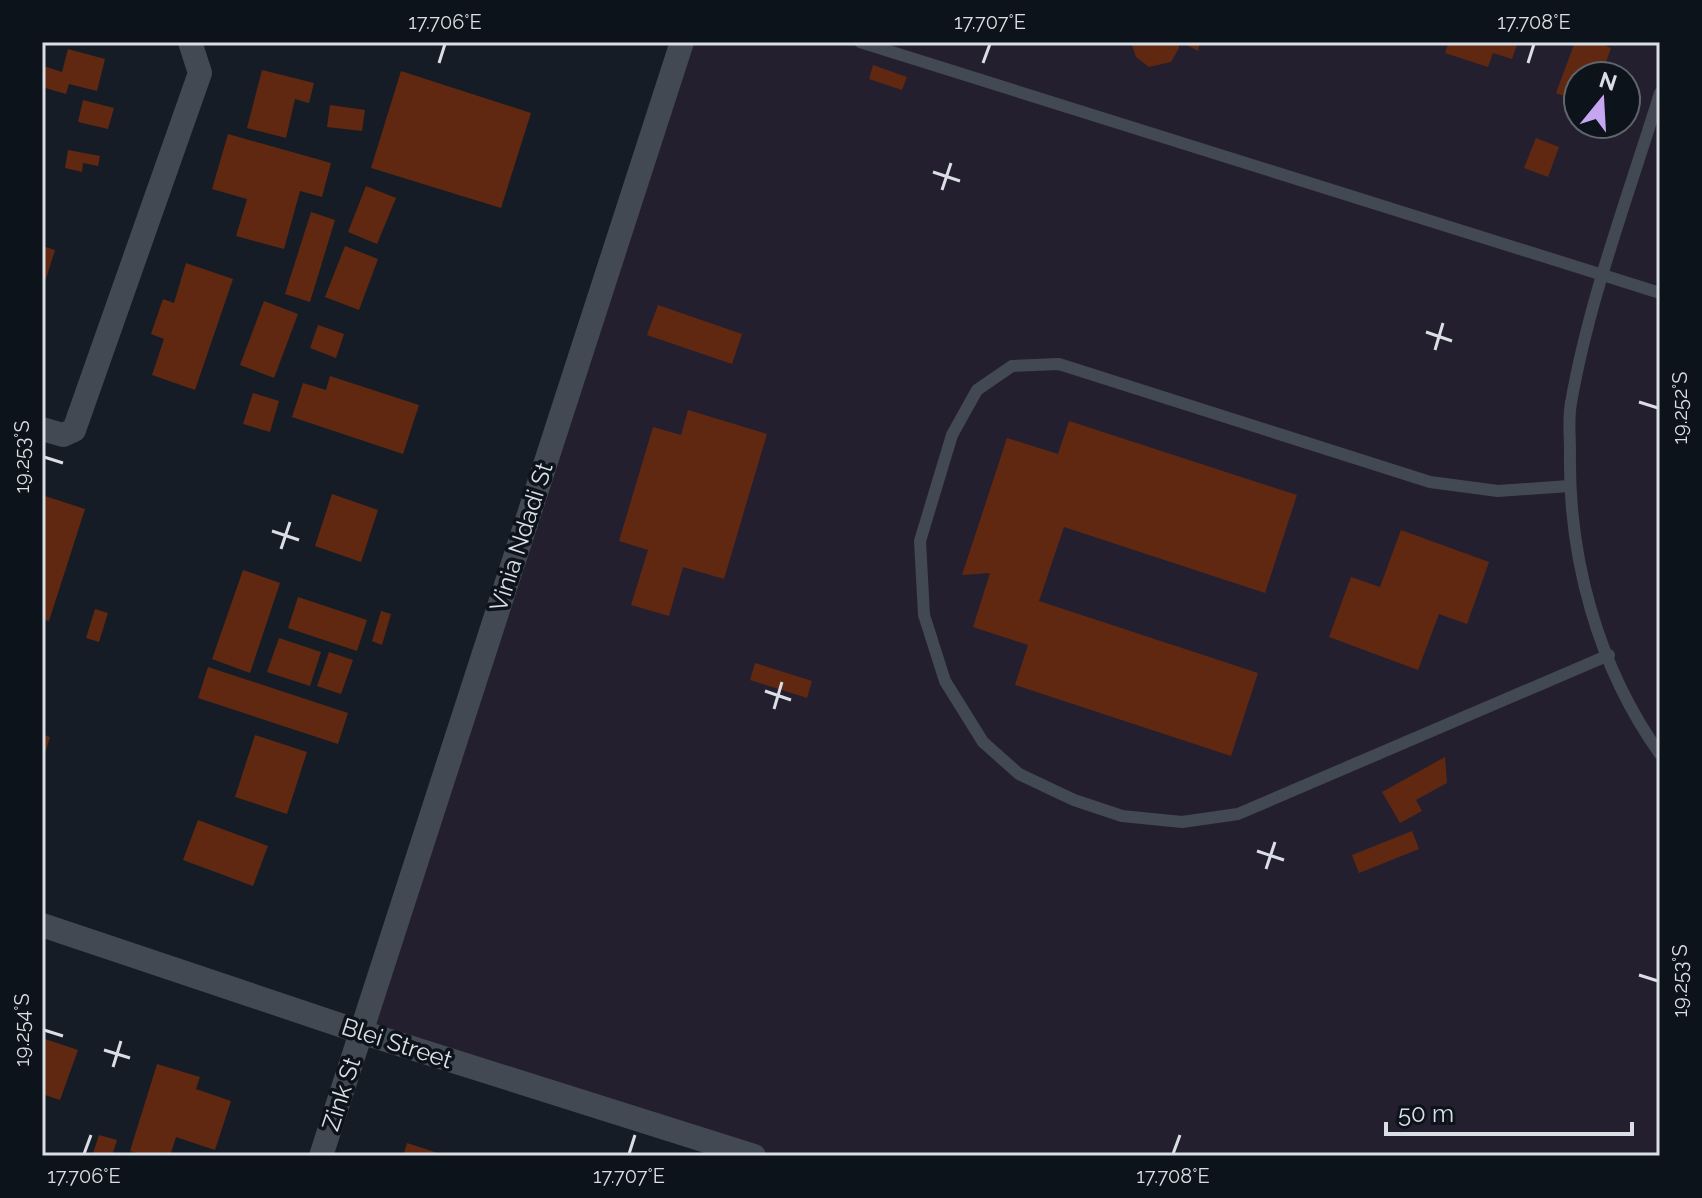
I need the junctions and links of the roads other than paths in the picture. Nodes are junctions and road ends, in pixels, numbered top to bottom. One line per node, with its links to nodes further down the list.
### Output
1 (190, 42): 7 (street)
2 (682, 42): 12 (street, Vinia Ndadi St)
3 (860, 42): 5 (lane)
4 (1660, 93): 5 (lane)
5 (1604, 275): 6 (lane); 8 (lane)
6 (1660, 293)
7 (42, 429)
8 (1569, 486): 9 (lane); 9 (lane)
9 (1609, 655): 10 (lane)
10 (1660, 754)
11 (42, 925): 12 (street, Blei Street)
12 (361, 1032): 13 (street, Zink St); 14 (street, Blei Street)
13 (321, 1156)
14 (754, 1156)

